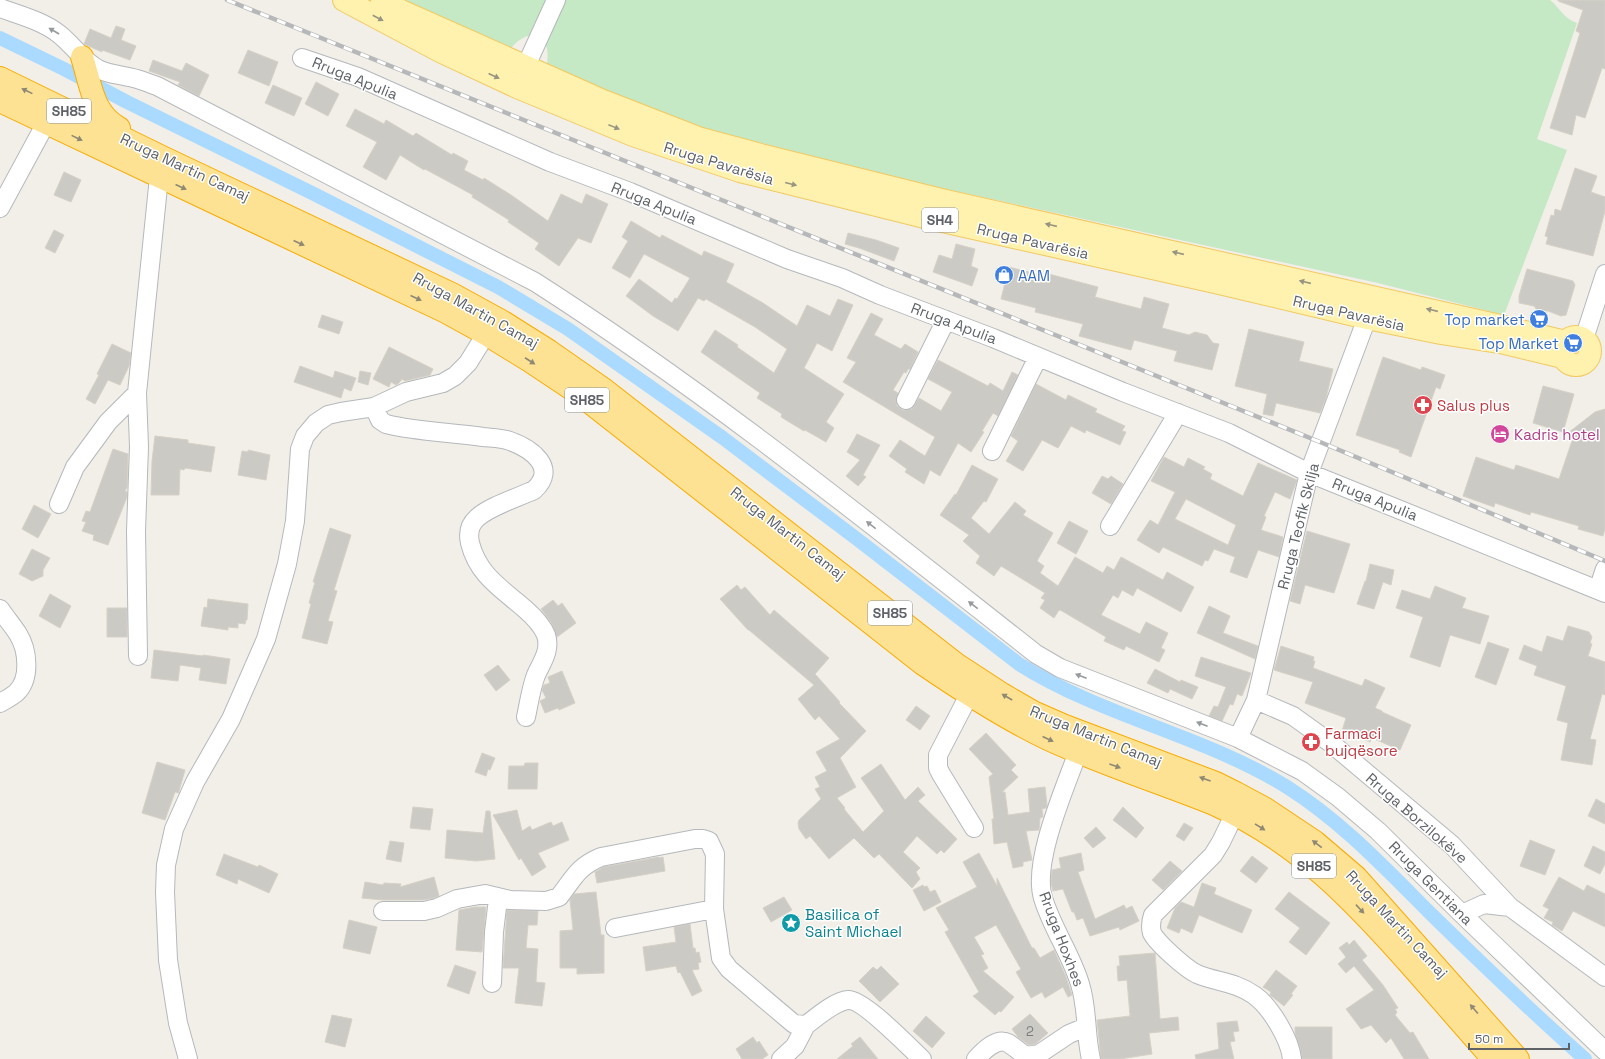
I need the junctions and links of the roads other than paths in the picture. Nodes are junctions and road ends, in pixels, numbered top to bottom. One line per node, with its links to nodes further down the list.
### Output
1 (344, 0): 9 (main road, Rruga Pavarësia / SH4, one-way to 9)
2 (382, 0): 6 (main road, Rruga Pavarësia / SH4)
3 (556, 0): 6 (street)
4 (0, 8): 7 (street, Rruga Gentiana, one-way to 4)
5 (302, 58): 17 (street, Rruga Apulia)
6 (526, 66): 9 (street); 19 (main road, Rruga Pavarësia / SH4, one-way to 6)
7 (88, 76): 12 (highway); 37 (street, Rruga Gentiana, one-way to 7)
8 (0, 78): 12 (highway, Rruga Martin Camaj / SH85, one-way to 8)
9 (517, 87): 16 (main road, Rruga Pavarësia / SH4, one-way to 16)
10 (0, 101): 11 (highway, Rruga Martin Camaj / SH85)
11 (46, 123): 13 (highway, Rruga Martin Camaj / SH85, one-way to 13); 14 (street)
12 (138, 144): 60 (highway, Rruga Martin Camaj / SH85, one-way to 12)
13 (159, 177): 18 (highway, Rruga Martin Camaj / SH85, one-way to 18); 21 (street)
14 (0, 208)
15 (1605, 274): 19 (street)
16 (1367, 318): 19 (main road, Rruga Pavarësia / SH4); 26 (street, Rruga Teofik Skilja)
17 (946, 320): 20 (street, Rruga Apulia); 22 (street)
18 (486, 334): 23 (street); 33 (highway, Rruga Martin Camaj / SH85, one-way to 33)
19 (1586, 350)
20 (1038, 357): 24 (street, Rruga Apulia); 25 (street)
21 (137, 393): 27 (street); 32 (street)
22 (906, 400)
23 (374, 406): 36 (street); 53 (street)
24 (1178, 413): 26 (street, Rruga Apulia); 28 (street)
25 (992, 450)
26 (1310, 473): 30 (street, Rruga Apulia); 34 (street, Rruga Teofik Skilja)
27 (59, 504)
28 (1110, 526)
29 (1605, 569): 30 (street)
30 (1602, 592)
31 (0, 609): 35 (street)
32 (138, 656)
33 (969, 695): 38 (highway, Rruga Martin Camaj / SH85, one-way to 38); 40 (street)
34 (1256, 700): 37 (street, Rruga Teofik Skilja); 42 (street, Rruga Borzilokëve)
35 (0, 703)
36 (526, 717)
37 (1238, 738): 45 (street, Rruga Gentiana)
38 (1078, 752): 39 (highway, Rruga Martin Camaj / SH85, one-way to 39); 50 (street, Rruga Hoxhes)
39 (1235, 813): 58 (street); 59 (highway, Rruga Martin Camaj / SH85, one-way to 59)
40 (974, 828)
41 (498, 898): 43 (street); 44 (street); 48 (street)
42 (1510, 907): 45 (street, Rruga Borzilokëve); 47 (street, Rruga Borzilokëve)
43 (714, 909): 46 (street); 49 (street)
44 (383, 911)
45 (1462, 914): 51 (street, Rruga Gentiana)
46 (615, 928)
47 (1605, 977)
48 (492, 983)
49 (806, 1025): 54 (street); 55 (street)
50 (1086, 1027): 52 (street); 57 (street, Rruga Hoxhes)
51 (1605, 1051)
52 (1027, 1058): 56 (street)
53 (188, 1059)
54 (781, 1059)
55 (922, 1059)
56 (976, 1059)
57 (1091, 1059)
58 (1292, 1059)
59 (1493, 1059)
60 (1518, 1059)

